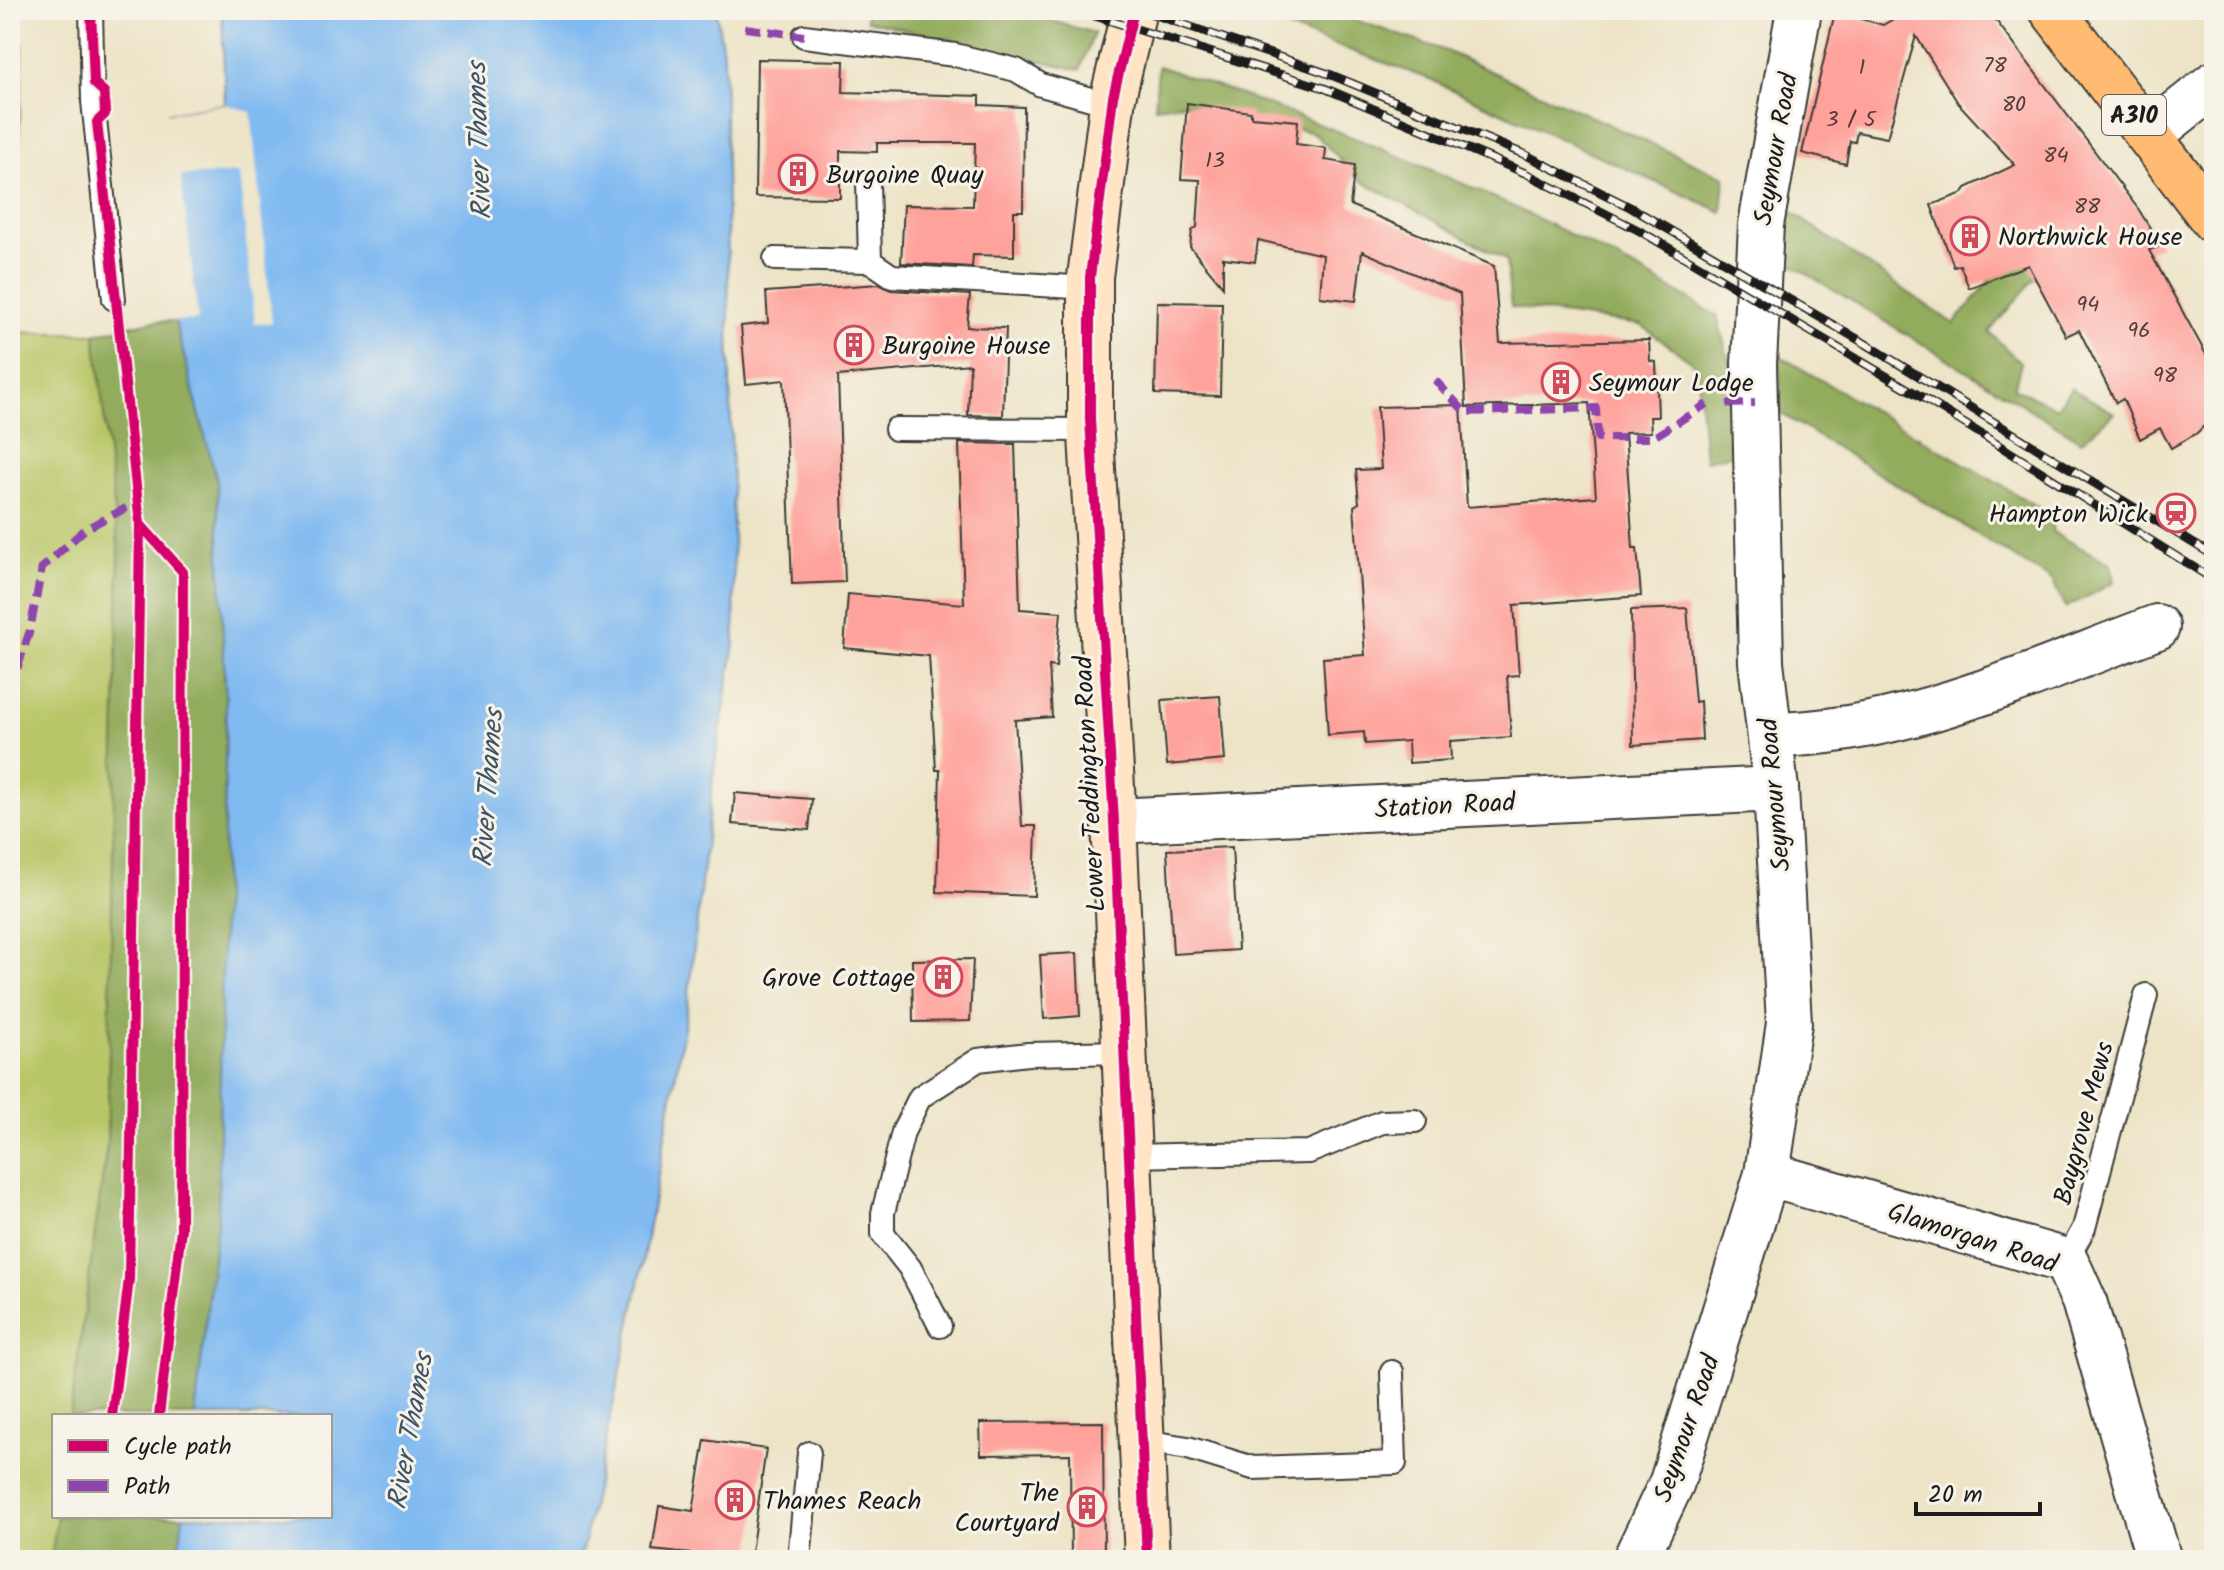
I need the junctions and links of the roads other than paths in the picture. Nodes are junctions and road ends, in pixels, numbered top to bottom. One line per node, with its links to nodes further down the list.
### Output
1 (91, 10): 14 (lane)
2 (1134, 10): 7 (street, Lower Teddington Road)
3 (1799, 10): 18 (street, Seymour Road)
4 (2052, 10): 8 (main road, A310)
5 (804, 36): 7 (lane)
6 (2214, 84): 8 (street)
7 (1112, 105): 13 (street, Lower Teddington Road)
8 (2150, 135): 10 (main road, A310)
9 (868, 182): 12 (lane)
10 (2214, 221)
11 (775, 259): 12 (lane)
12 (870, 261): 13 (lane)
13 (1090, 288): 16 (street, Lower Teddington Road)
14 (114, 299)
15 (896, 429): 16 (lane)
16 (1090, 430): 20 (street, Lower Teddington Road)
17 (2157, 627): 18 (street)
18 (1770, 735): 19 (street, Seymour Road)
19 (1776, 789): 20 (street, Station Road); 25 (street, Seymour Road)
20 (1114, 821): 22 (street, Lower Teddington Road)
21 (2146, 995): 26 (lane, Baygrove Mews)
22 (1125, 1052): 24 (street, Lower Teddington Road); 27 (lane)
23 (1415, 1121): 24 (lane)
24 (1130, 1156): 29 (street, Lower Teddington Road)
25 (1767, 1174): 26 (street, Glamorgan Road); 33 (street, Seymour Road)
26 (2066, 1261): 34 (street, Glamorgan Road)
27 (940, 1326)
28 (1392, 1372): 29 (lane)
29 (1143, 1441): 32 (street, Lower Teddington Road)
30 (809, 1453): 31 (lane)
31 (799, 1560)
32 (1147, 1560)
33 (1635, 1560)
34 (2159, 1560)

